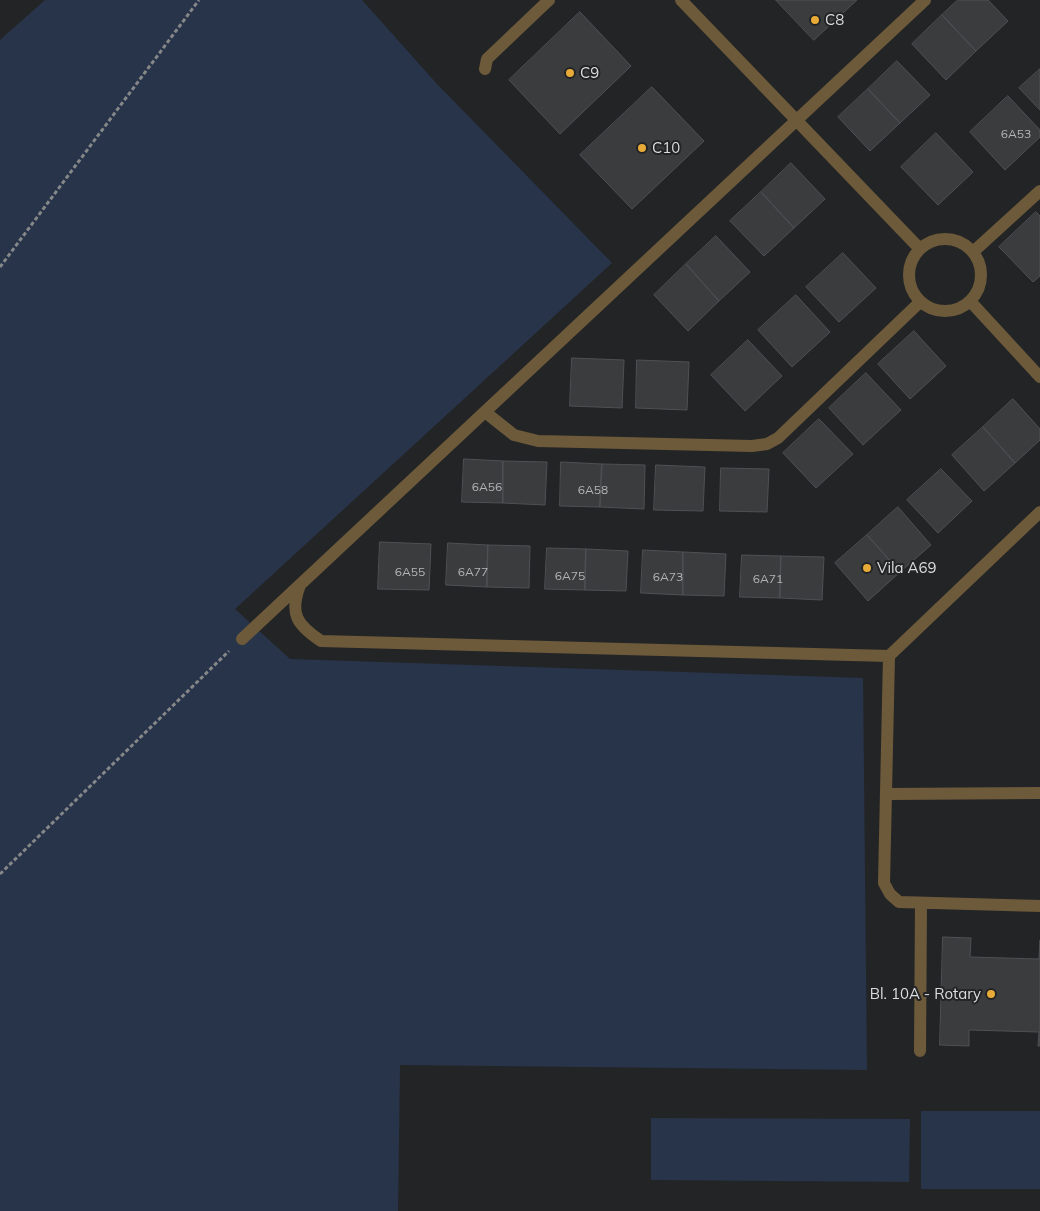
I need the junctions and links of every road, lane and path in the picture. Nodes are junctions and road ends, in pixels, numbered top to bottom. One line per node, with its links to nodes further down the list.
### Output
1 (200, 0): 10 (path)
2 (550, 0): 5 (street)
3 (681, 0): 6 (street)
4 (925, 0): 6 (street)
5 (485, 69)
6 (797, 120): 8 (street); 14 (street)
7 (1040, 191): 9 (street)
8 (920, 249): 9 (street); 12 (street)
9 (973, 252): 11 (street)
10 (0, 267)
11 (970, 301): 12 (street); 13 (street)
12 (920, 302): 14 (street)
13 (1040, 376)
14 (485, 412): 16 (street)
15 (1040, 512): 18 (street)
16 (300, 584): 17 (street); 18 (street)
17 (242, 639): 21 (path)
18 (889, 656): 20 (street)
19 (1040, 793): 20 (street)
20 (886, 794): 22 (street)
21 (0, 874)
22 (921, 903): 23 (street); 24 (street)
23 (1040, 906)
24 (920, 1051)

